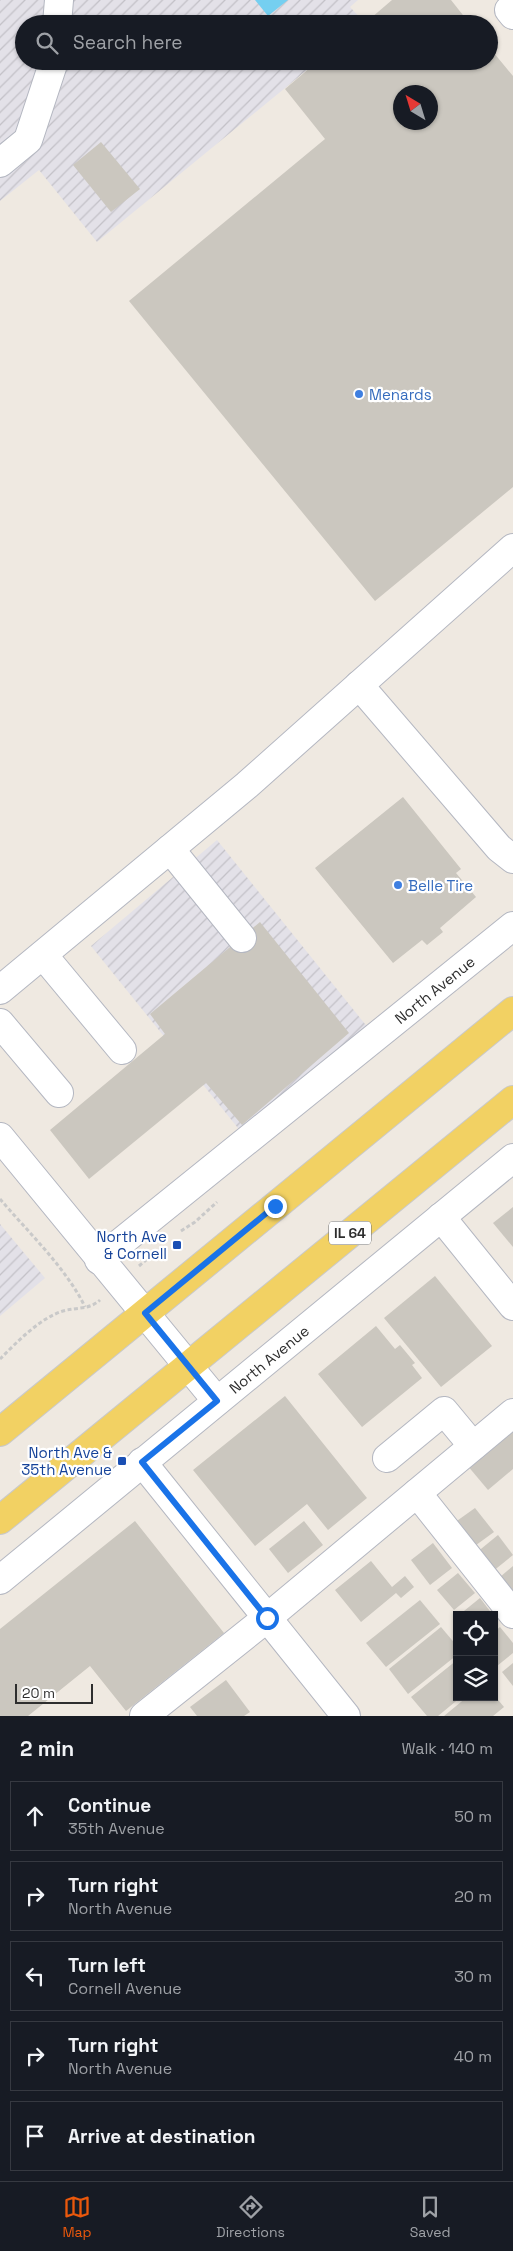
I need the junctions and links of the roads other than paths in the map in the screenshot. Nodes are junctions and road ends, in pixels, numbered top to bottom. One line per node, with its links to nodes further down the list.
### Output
1 (59, 0): 2 (street)
2 (58, 15)
3 (51, 70): 4 (street)
4 (0, 163)
5 (513, 548): 6 (street)
6 (359, 685): 7 (street); 8 (street)
7 (508, 848)
8 (170, 849): 10 (street); 11 (street)
9 (513, 926): 21 (street, North Avenue)
10 (242, 938)
11 (43, 955): 12 (street); 15 (street)
12 (0, 990)
13 (513, 1011): 23 (main road)
14 (0, 1023): 16 (street)
15 (122, 1050)
16 (59, 1093)
17 (513, 1100): 24 (main road, IL 64)
18 (0, 1137): 21 (street)
19 (513, 1158): 20 (street, North Avenue)
20 (442, 1217): 22 (street); 25 (street, North Avenue)
21 (99, 1260): 23 (street)
22 (513, 1306)
23 (145, 1313): 24 (street); 27 (main road)
24 (188, 1366): 25 (street); 32 (main road, IL 64)
25 (217, 1401): 30 (street, North Avenue)
26 (513, 1413): 28 (street)
27 (0, 1432)
28 (473, 1446): 29 (street); 31 (street)
29 (387, 1458)
30 (142, 1462): 33 (street, North Avenue); 35 (street)
31 (417, 1493): 34 (street); 35 (street)
32 (0, 1520)
33 (0, 1580)
34 (513, 1614)
35 (267, 1618): 36 (street); 37 (street)
36 (144, 1716)
37 (346, 1716)

